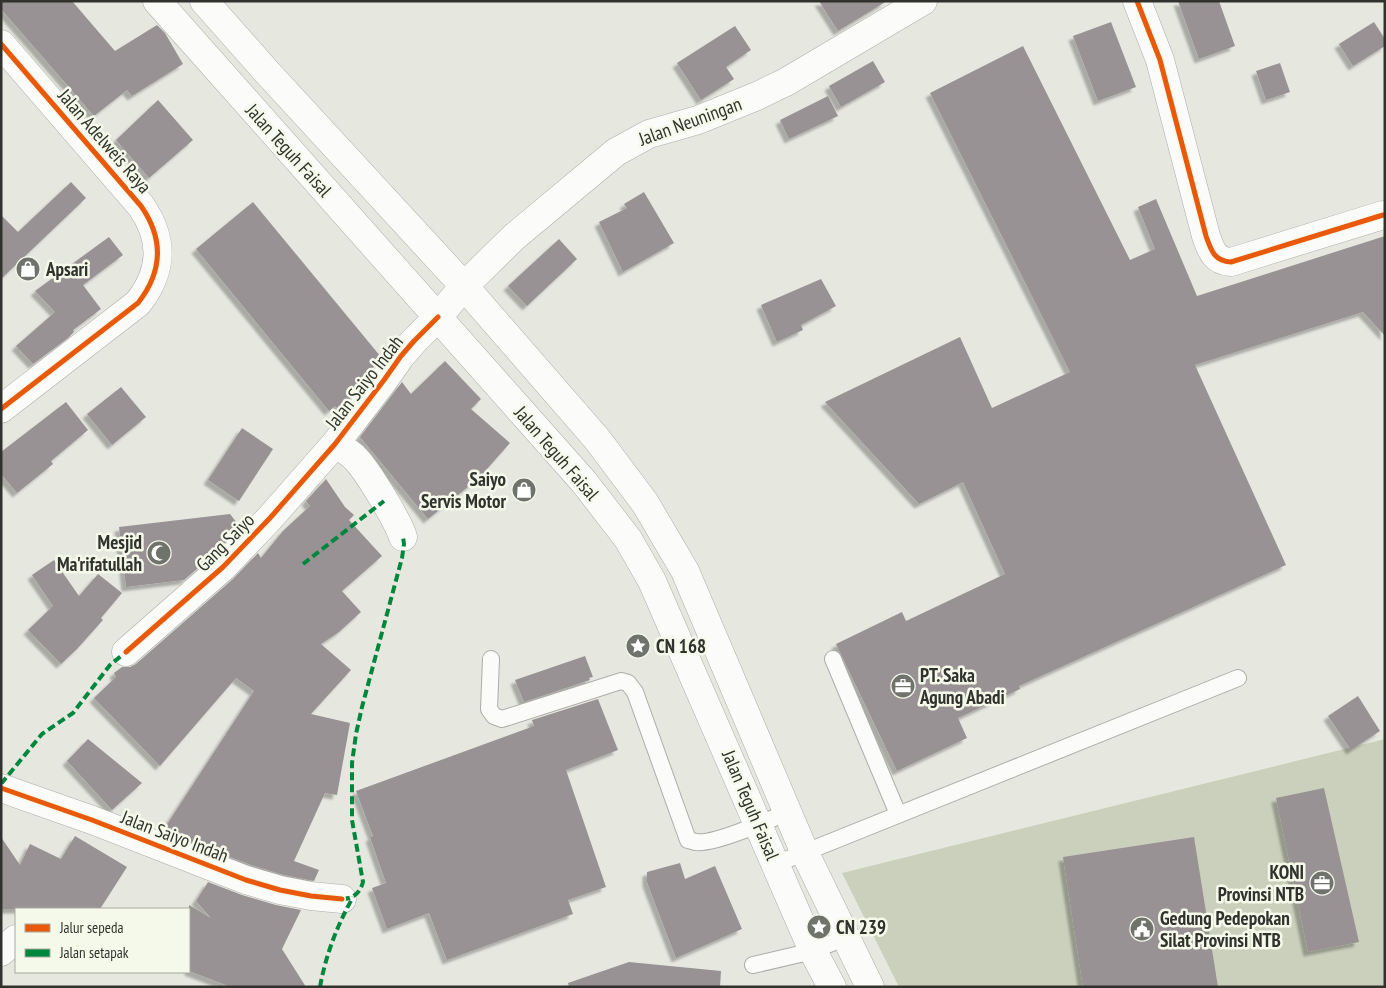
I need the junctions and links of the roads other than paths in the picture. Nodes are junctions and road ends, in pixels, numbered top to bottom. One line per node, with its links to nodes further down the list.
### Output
1 (204, 1): 7 (main road, Jalan Teguh Faisal)
2 (923, 1): 7 (main road, Jalan Neuningan)
3 (1138, 1): 6 (main road)
4 (163, 4): 8 (main road, Jalan Teguh Faisal)
5 (1, 44): 9 (main road, Jalan Adelweis Raya)
6 (1383, 215)
7 (464, 286): 8 (main road, Jalan Neuningan); 17 (main road, Jalan Teguh Faisal)
8 (438, 318): 10 (main road, Jalan Saiyo Indah); 19 (main road, Jalan Teguh Faisal)
9 (1, 409)
10 (335, 444): 11 (main road, Jalan Saiyo Indah); 12 (main road, Gang Saiyo)
11 (403, 537)
12 (126, 652)
13 (491, 659): 19 (lane)
14 (833, 659): 18 (lane)
15 (1238, 678): 18 (lane)
16 (1, 788): 22 (main road, Jalan Saiyo Indah)
17 (787, 812): 19 (lane); 20 (main road, Jalan Teguh Faisal)
18 (898, 814): 20 (lane)
19 (760, 825): 21 (main road, Jalan Teguh Faisal)
20 (804, 852): 21 (lane); 23 (main road, Jalan Teguh Faisal)
21 (776, 864): 25 (main road, Jalan Teguh Faisal)
22 (342, 898)
23 (846, 937): 25 (lane); 29 (main road, Jalan Teguh Faisal)
24 (15, 940): 26 (main road)
25 (814, 951): 27 (lane); 28 (main road, Jalan Teguh Faisal)
26 (1, 952)
27 (753, 966)
28 (832, 987)
29 (870, 987)

